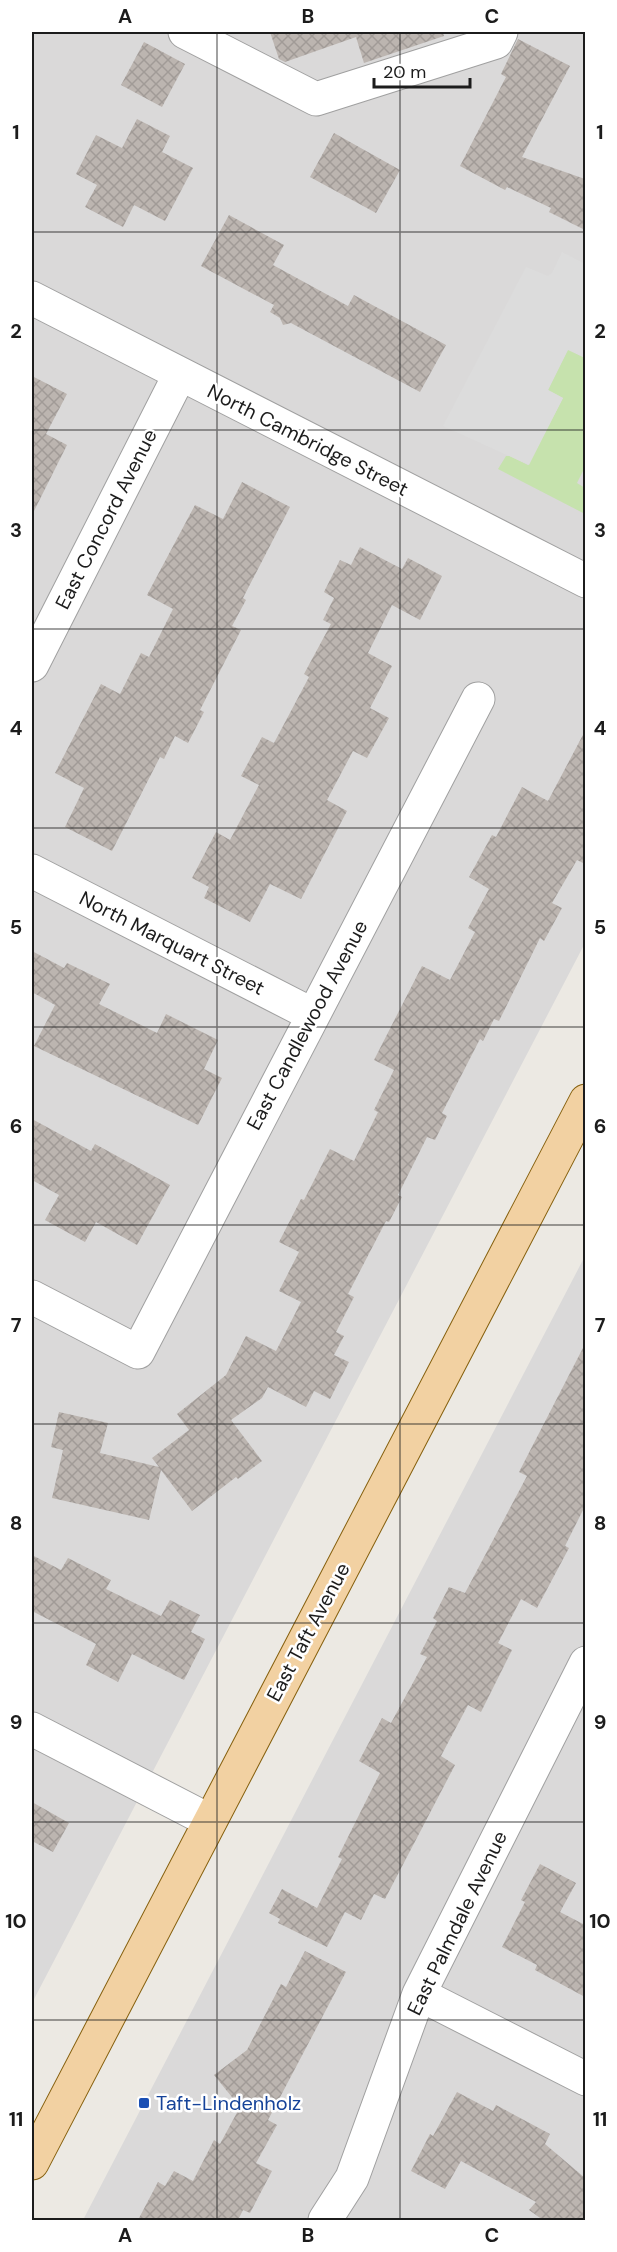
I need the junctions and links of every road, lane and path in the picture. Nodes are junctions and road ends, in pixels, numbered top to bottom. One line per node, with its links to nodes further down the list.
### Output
1 (185, 32): 2 (street)
2 (501, 32)
3 (32, 298): 4 (street, North Cambridge Street)
4 (180, 374): 5 (street, North Cambridge Street); 6 (street, East Concord Avenue)
5 (585, 581)
6 (32, 665)
7 (478, 699): 9 (street, East Candlewood Avenue)
8 (32, 871): 9 (street, North Marquart Street)
9 (313, 1015): 11 (street, East Candlewood Avenue)
10 (585, 1101): 14 (main road, East Taft Avenue)
11 (32, 1297)
12 (585, 1664): 15 (street, East Palmdale Avenue)
13 (32, 1729): 14 (street)
14 (210, 1821): 17 (main road, East Taft Avenue)
15 (419, 1994): 16 (street); 18 (street, East Palmdale Avenue)
16 (585, 2079)
17 (32, 2163)
18 (325, 2220)

